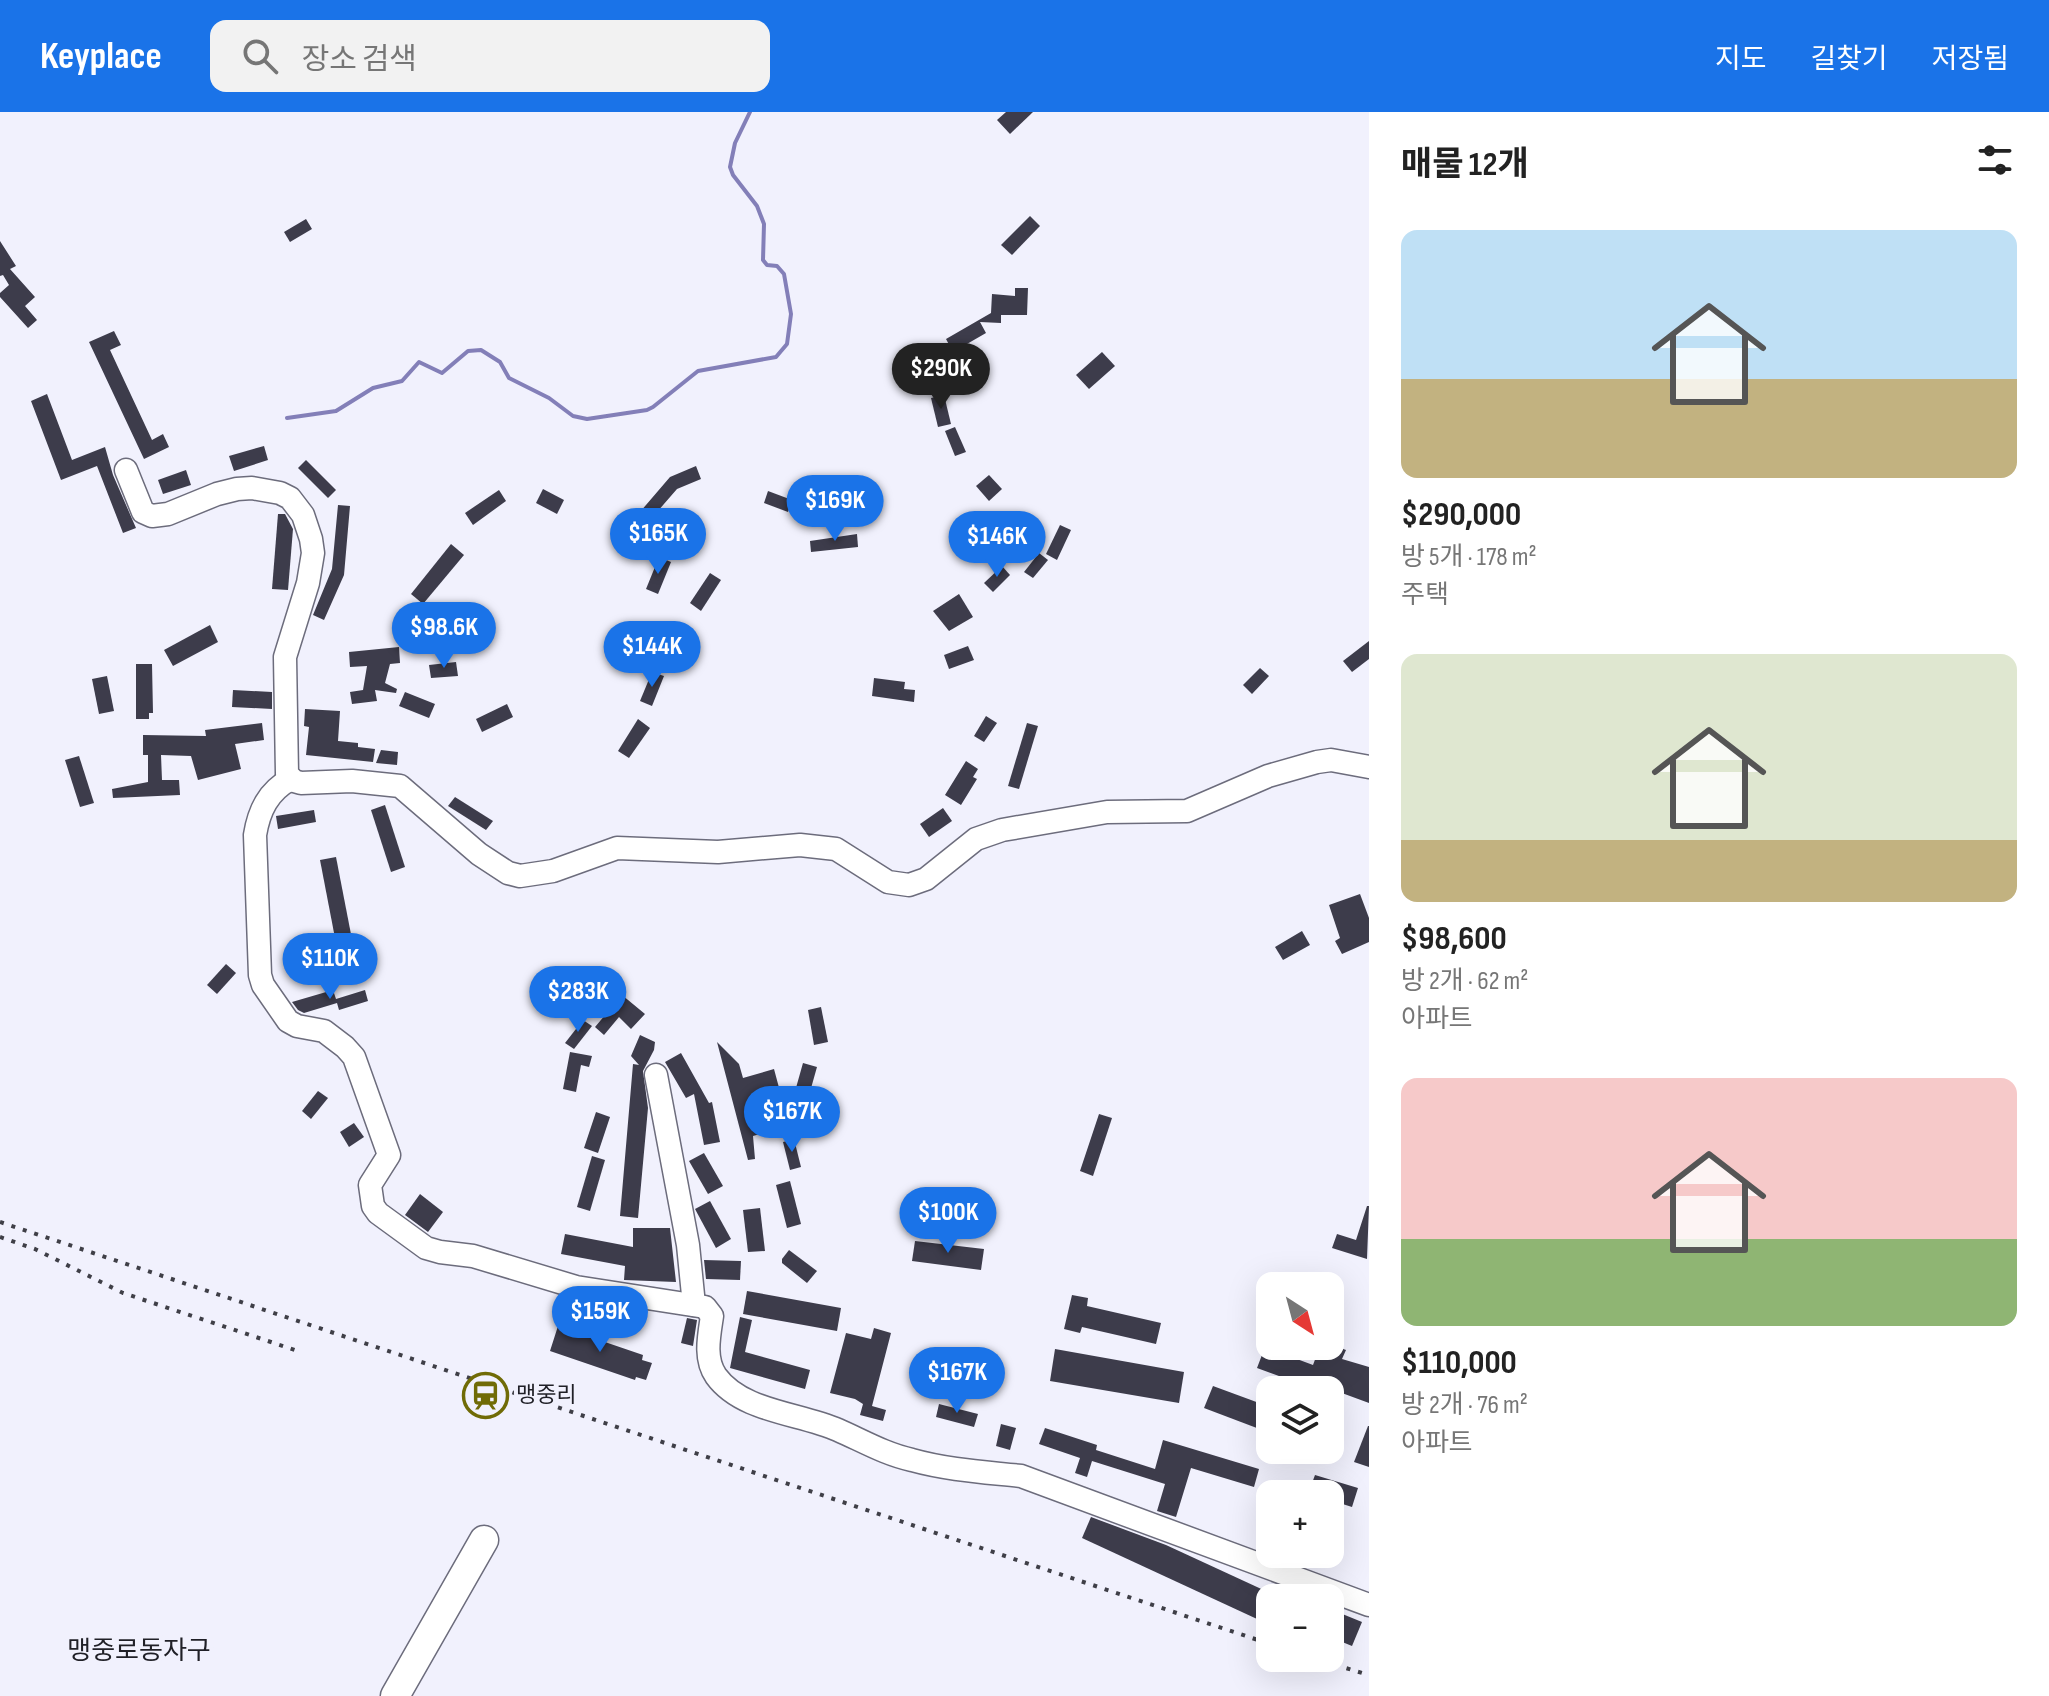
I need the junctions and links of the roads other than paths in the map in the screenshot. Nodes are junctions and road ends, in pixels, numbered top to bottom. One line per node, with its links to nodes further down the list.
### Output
1 (126, 470): 3 (street)
2 (1369, 767): 3 (street)
3 (291, 779): 5 (street)
4 (656, 1075): 5 (street)
5 (694, 1305): 7 (street)
6 (484, 1540): 8 (main road)
7 (1369, 1605)
8 (395, 1696)

